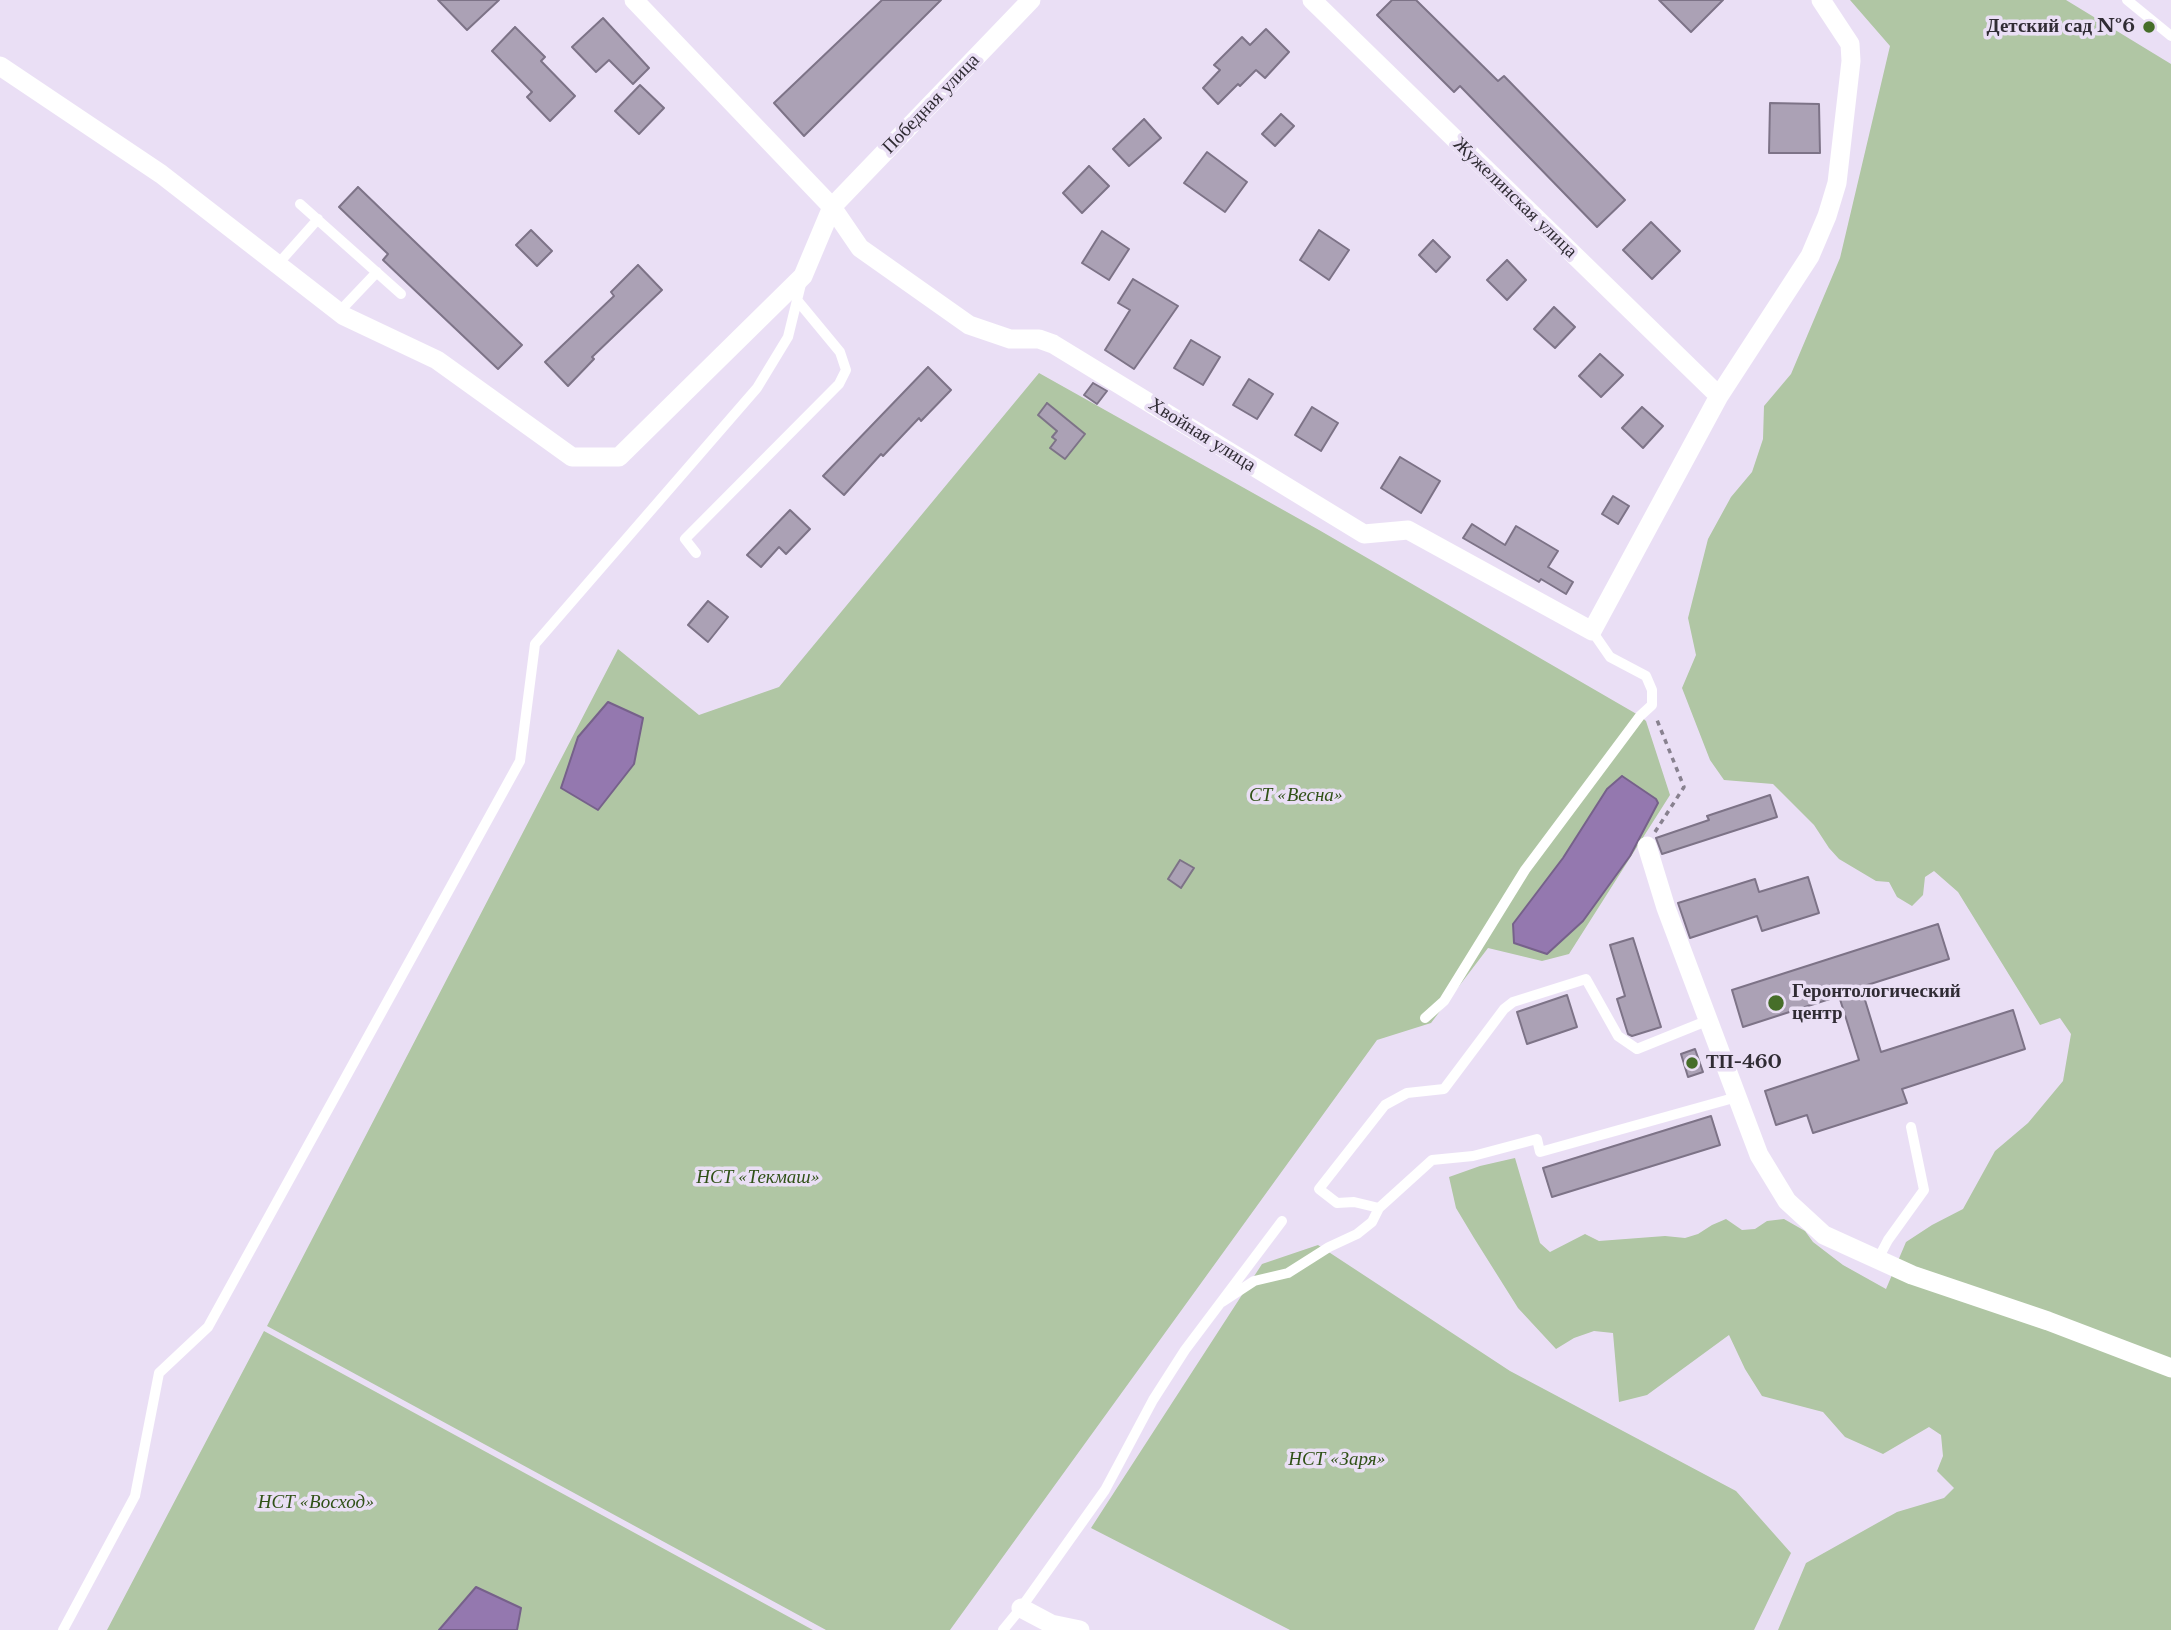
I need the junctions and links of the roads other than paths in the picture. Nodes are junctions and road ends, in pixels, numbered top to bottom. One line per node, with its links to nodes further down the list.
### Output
1 (634, 0): 9 (street, Хвойная улица)
2 (1031, 0): 9 (street, Победная улица)
3 (1312, 0): 17 (street, Жужелинская улица)
4 (1821, 0): 17 (street)
5 (2127, 0): 6 (lane)
6 (2171, 36)
7 (0, 66): 11 (street)
8 (300, 204): 10 (lane)
9 (832, 207): 13 (street); 19 (street, Хвойная улица)
10 (318, 219): 11 (lane); 12 (lane)
11 (278, 264): 16 (street)
12 (377, 272): 14 (lane); 16 (lane)
13 (803, 276): 15 (lane); 16 (street)
14 (401, 294)
15 (797, 300): 18 (lane); 31 (lane)
16 (340, 312)
17 (1719, 396): 19 (street)
18 (695, 553)
19 (1592, 631): 21 (lane)
20 (1647, 846): 22 (street)
21 (1425, 1017)
22 (1709, 1020): 23 (street); 25 (lane)
23 (1737, 1097): 25 (lane); 27 (street)
24 (1910, 1126): 27 (lane)
25 (1379, 1208): 28 (lane)
26 (1282, 1221): 28 (lane)
27 (1878, 1259): 29 (street)
28 (1222, 1302): 30 (lane)
29 (2171, 1368)
30 (1021, 1608): 32 (lane); 33 (street)
31 (63, 1630)
32 (1003, 1630)
33 (1080, 1630)

